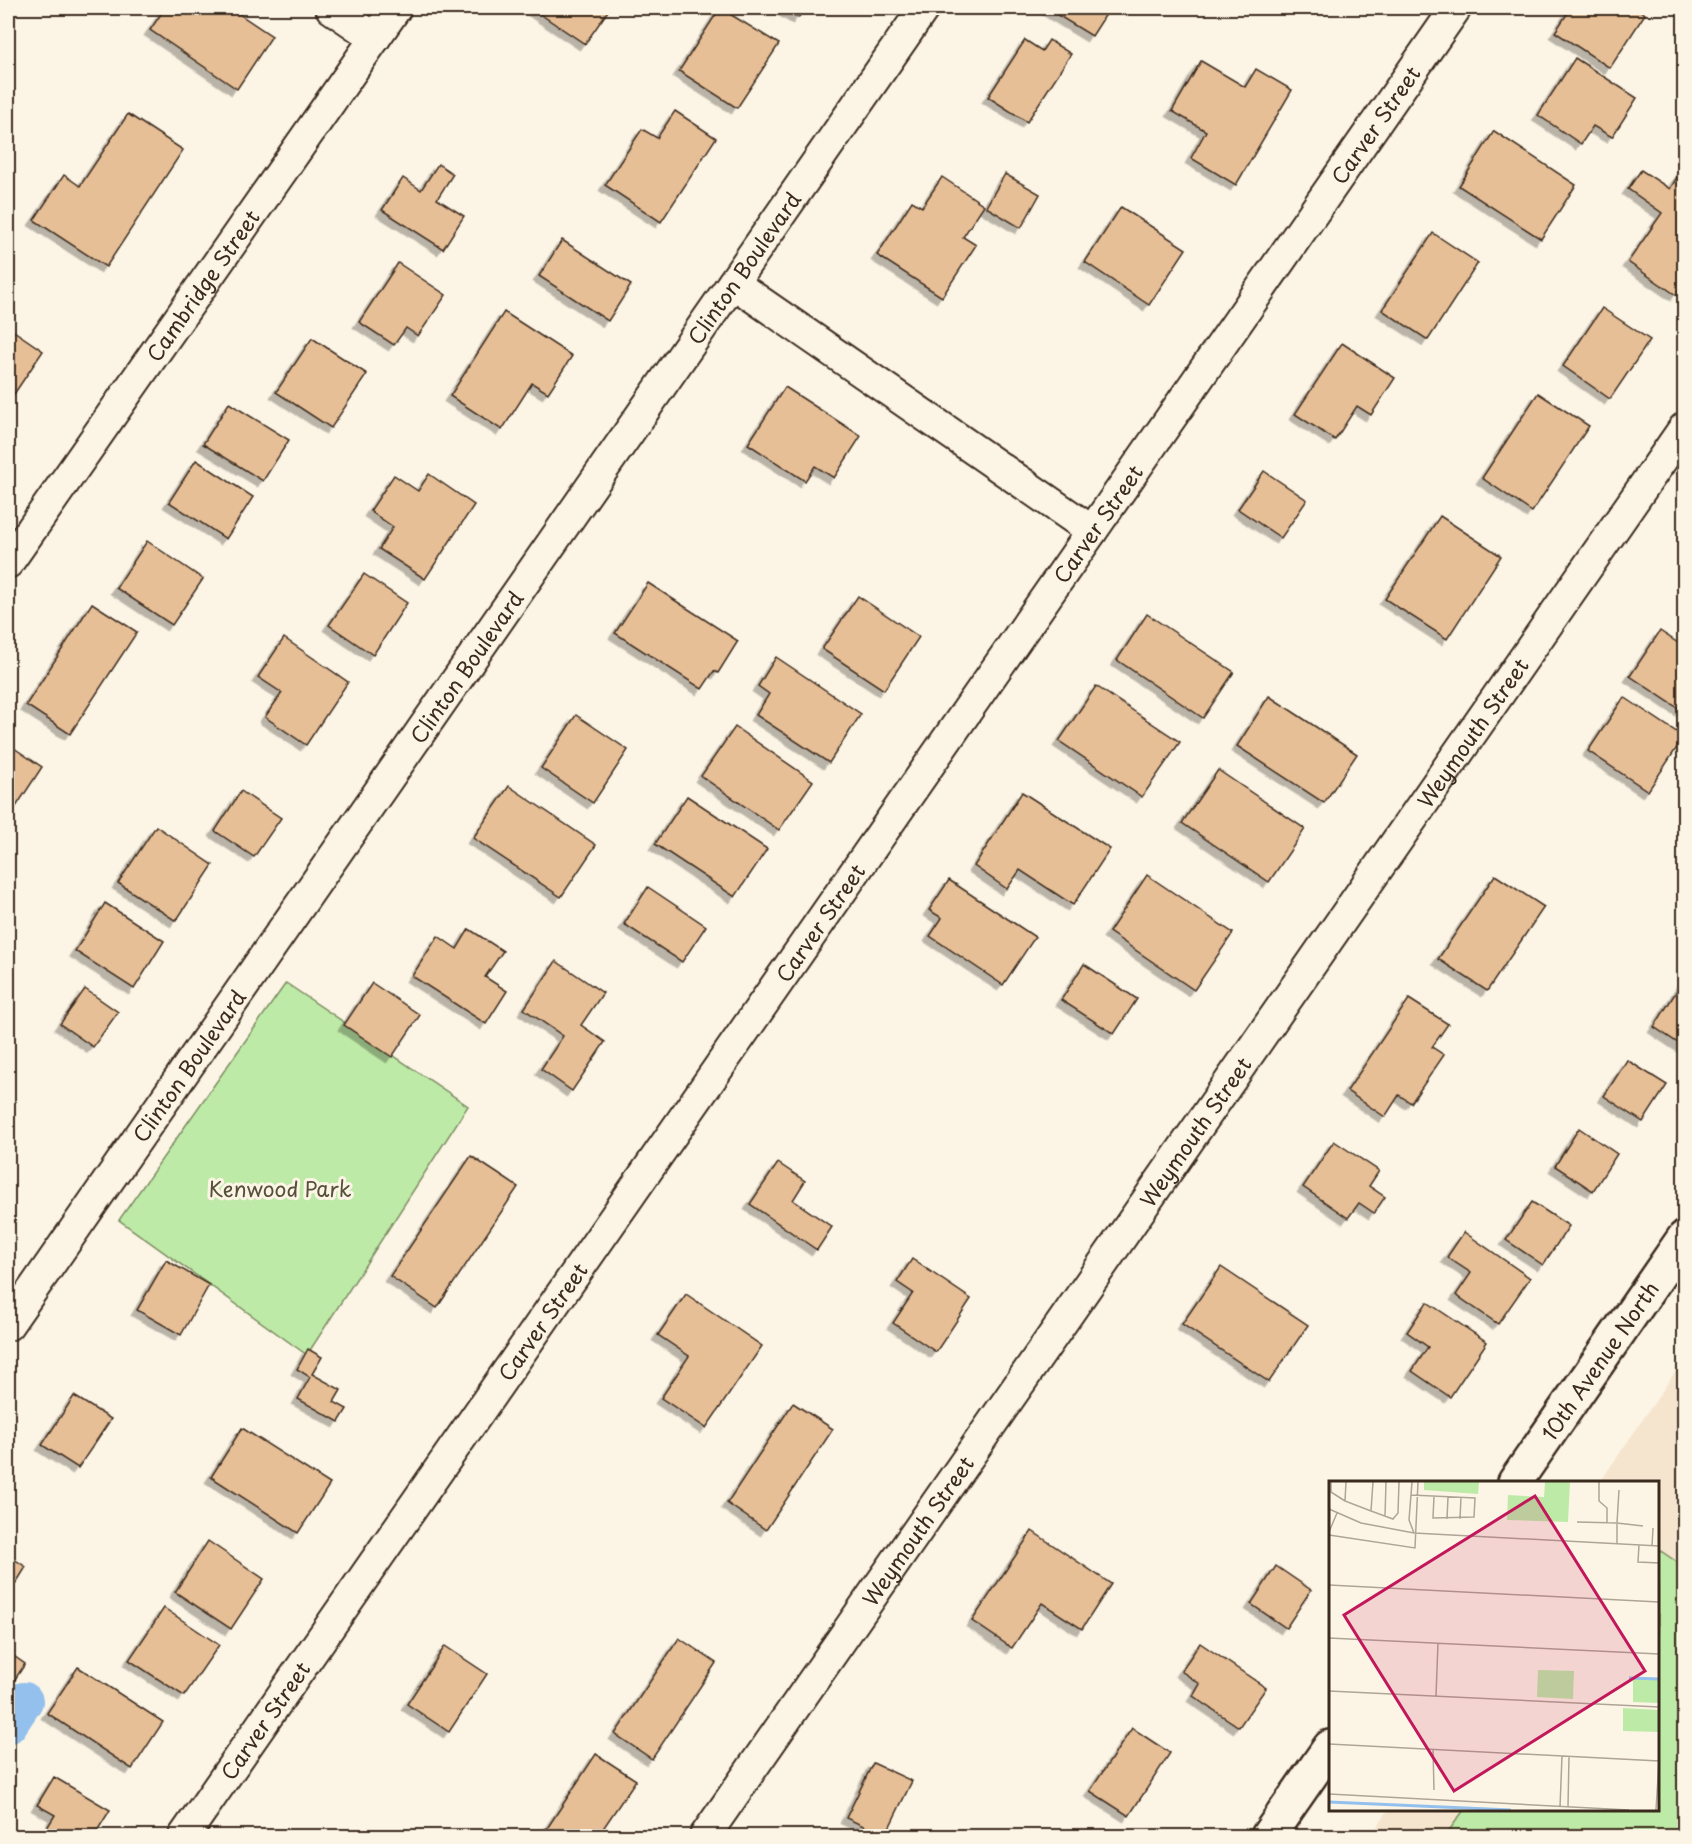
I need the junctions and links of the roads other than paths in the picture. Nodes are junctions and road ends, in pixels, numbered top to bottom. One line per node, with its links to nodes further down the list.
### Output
1 (331, 8): 5 (street)
2 (396, 8): 5 (street, Cambridge Street)
3 (924, 8): 6 (street, Clinton Boulevard)
4 (1455, 8): 8 (street, Carver Street)
5 (375, 38): 9 (street, Cambridge Street)
6 (732, 283): 8 (street); 11 (street, Clinton Boulevard)
7 (1684, 428): 15 (street, Weymouth Street)
8 (1092, 531): 14 (street, Carver Street)
9 (8, 563)
10 (1684, 1238): 12 (street, 10th Avenue North)
11 (8, 1325)
12 (1516, 1481)
13 (1329, 1748): 16 (street)
14 (184, 1836)
15 (705, 1836)
16 (1268, 1836)

